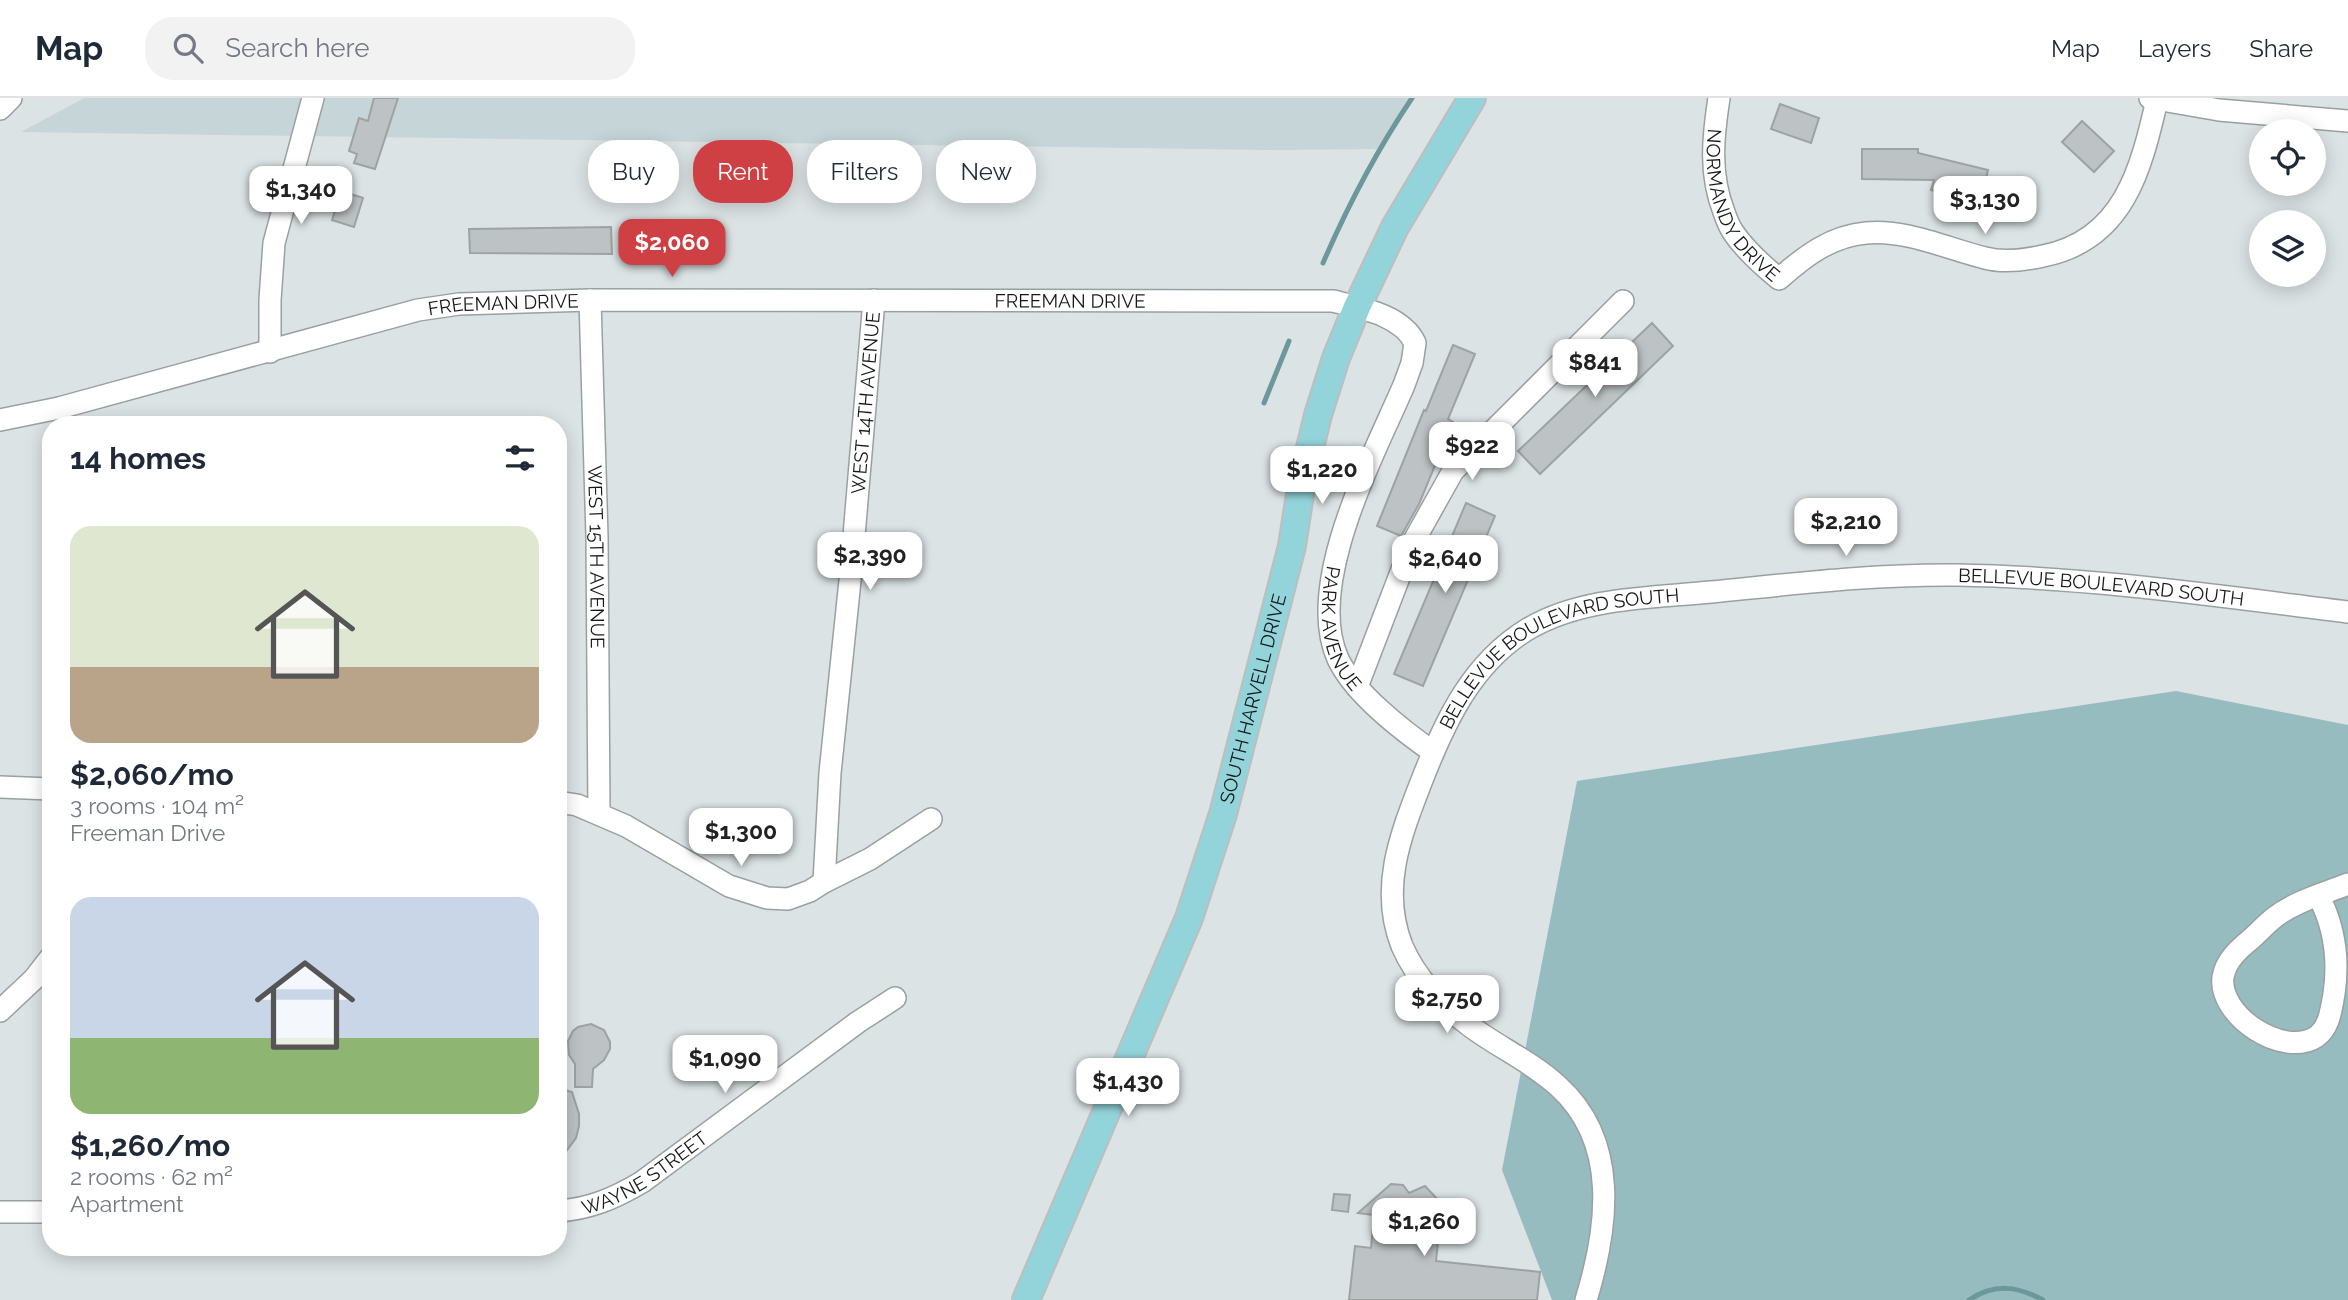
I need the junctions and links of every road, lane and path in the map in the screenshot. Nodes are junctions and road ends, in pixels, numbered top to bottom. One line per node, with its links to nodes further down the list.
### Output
1 (11, 98): 6 (street)
2 (313, 98): 12 (street)
3 (1472, 98): 11 (main road, SOUTH HARVELL DRIVE)
4 (1719, 98): 5 (street, NORMANDY DRIVE)
5 (2154, 99): 7 (street)
6 (0, 109)
7 (2348, 121)
8 (590, 300): 9 (street, FREEMAN DRIVE); 12 (street, FREEMAN DRIVE); 20 (street, WEST 15TH AVENUE)
9 (874, 300): 11 (street, FREEMAN DRIVE); 22 (street, WEST 14TH AVENUE)
10 (1623, 301): 15 (street)
11 (1357, 307): 15 (street, PARK AVENUE); 31 (main road, SOUTH HARVELL DRIVE)
12 (270, 352): 13 (street, FREEMAN DRIVE)
13 (0, 420)
14 (2348, 612): 16 (street, BELLEVUE BOULEVARD SOUTH)
15 (1357, 687): 16 (street, PARK AVENUE)
16 (1433, 752): 32 (street, BELLEVUE BOULEVARD SOUTH)
17 (0, 786): 18 (street)
18 (42, 788)
19 (567, 803): 20 (street)
20 (599, 814): 22 (street)
21 (931, 819): 22 (street)
22 (824, 881)
23 (2348, 884): 24 (street)
24 (2318, 895): 24 (street)
25 (42, 969): 27 (street)
26 (895, 998): 28 (street, WAYNE STREET)
27 (0, 1011)
28 (567, 1210)
29 (0, 1212): 30 (street)
30 (42, 1212)
31 (1026, 1300)
32 (1586, 1300)

